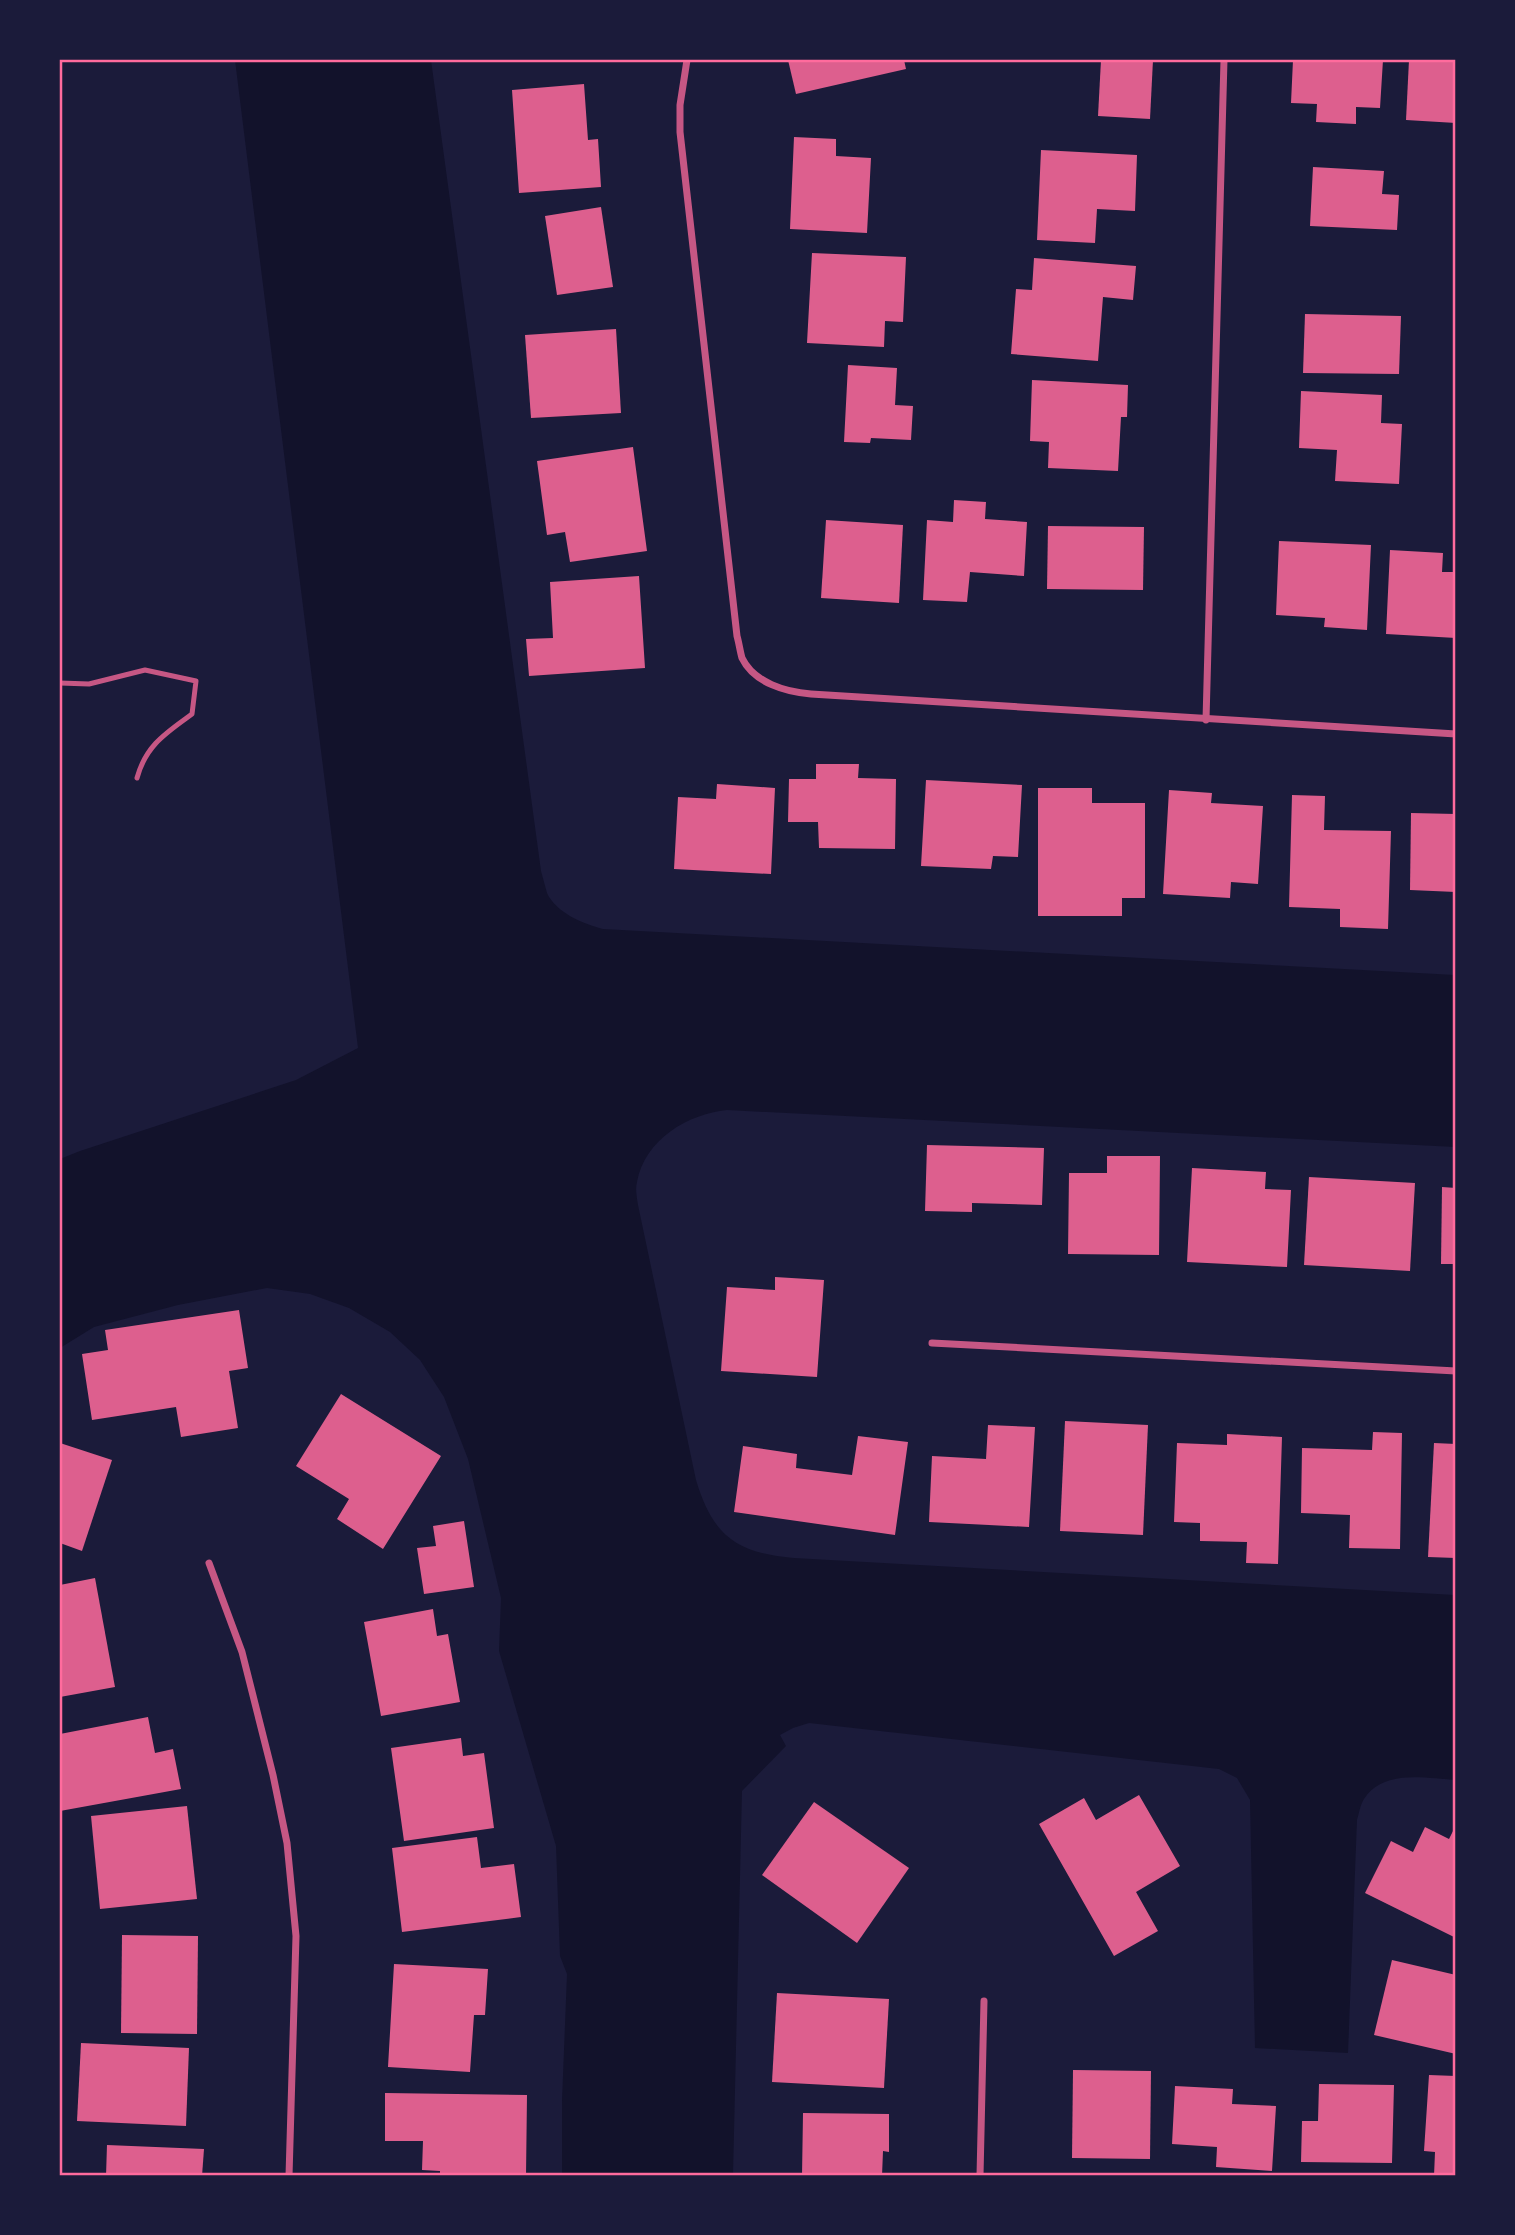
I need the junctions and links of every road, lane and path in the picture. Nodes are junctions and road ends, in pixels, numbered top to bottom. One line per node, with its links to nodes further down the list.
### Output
1 (687, 60): 4 (street)
2 (1224, 60): 4 (street)
3 (60, 683): 6 (lane)
4 (1206, 720): 5 (street)
5 (1455, 734)
6 (137, 778)
7 (932, 1343): 8 (street)
8 (1455, 1371)
9 (209, 1563): 11 (street)
10 (984, 2001): 12 (street)
11 (289, 2175)
12 (980, 2175)

